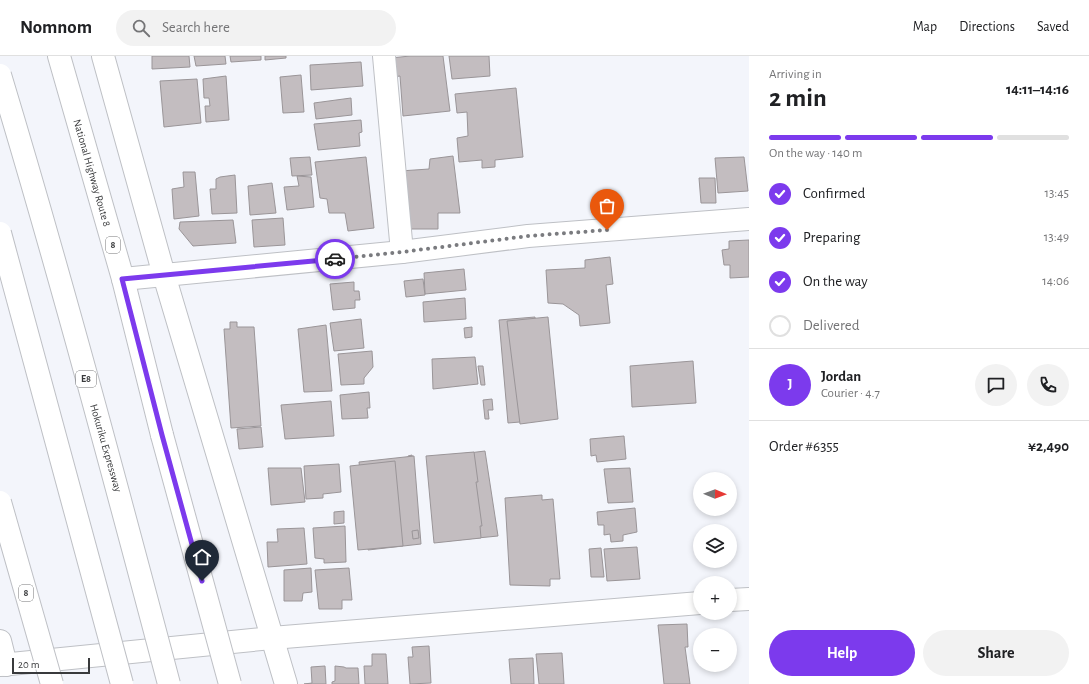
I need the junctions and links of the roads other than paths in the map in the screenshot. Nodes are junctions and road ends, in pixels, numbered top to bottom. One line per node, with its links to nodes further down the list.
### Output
1 (59, 56): 9 (main road, National Highway Route 8 / 8)
2 (103, 56): 8 (main road)
3 (384, 56): 7 (main road)
4 (0, 75): 19 (main road, Hokuriku Expressway / E8, bridge)
5 (749, 219): 7 (main road)
6 (0, 233): 18 (main road, bridge)
7 (402, 252): 8 (main road)
8 (164, 275): 9 (main road); 14 (main road)
9 (122, 279): 20 (main road, National Highway Route 8 / 8, bridge)
10 (0, 502): 17 (main road, 8, bridge)
11 (749, 599): 12 (main road)
12 (737, 600)
13 (693, 604): 14 (main road)
14 (272, 638): 16 (main road); 21 (main road)
15 (0, 641): 16 (main road)
16 (3, 665)
17 (52, 684)
18 (122, 684)
19 (169, 684)
20 (230, 684)
21 (286, 684)

